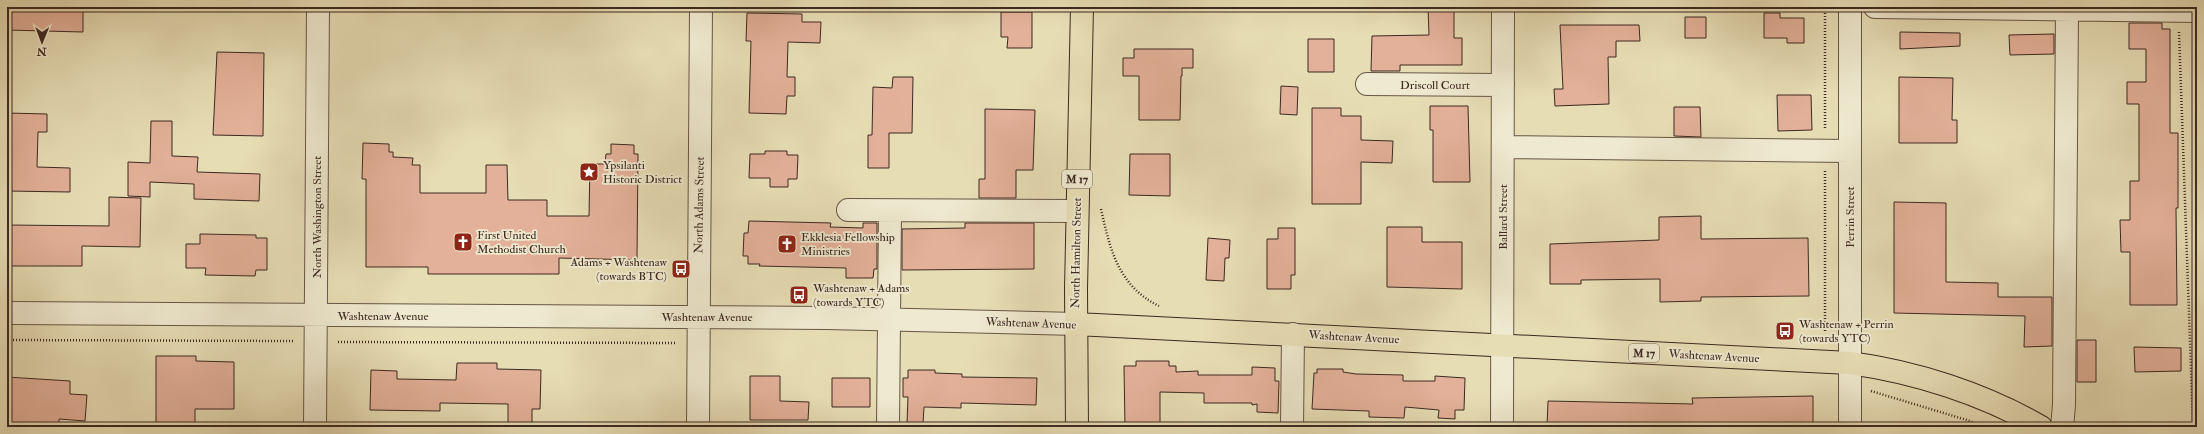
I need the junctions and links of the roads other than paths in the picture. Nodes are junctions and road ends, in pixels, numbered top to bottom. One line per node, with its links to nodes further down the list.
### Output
1 (318, 7): 17 (street, North Washington Street)
2 (701, 7): 18 (street, North Adams Street)
3 (1082, 7): 15 (main road, North Hamilton Street / M 17)
4 (1503, 7): 10 (street, Ballard Street)
5 (1850, 7): 12 (street, Perrin Street)
6 (1874, 7): 7 (street)
7 (2067, 10): 8 (street); 32 (street)
8 (2188, 10)
9 (1367, 84): 10 (street, Driscoll Court)
10 (1503, 85): 11 (street, Ballard Street)
11 (1503, 147): 12 (street); 22 (street, Ballard Street)
12 (1850, 151): 23 (street, Perrin Street)
13 (848, 210): 14 (street)
14 (890, 211): 15 (street); 19 (street)
15 (1077, 211): 20 (main road, North Hamilton Street / M 17)
16 (7, 313): 17 (street, Washtenaw Avenue)
17 (316, 315): 18 (street, Washtenaw Avenue); 24 (street, North Washington Street)
18 (698, 316): 19 (street, Washtenaw Avenue); 25 (street, North Adams Street)
19 (889, 319): 20 (street, Washtenaw Avenue); 26 (street)
20 (1076, 324): 21 (main road, Washtenaw Avenue / M 17); 27 (main road, North Hamilton Street)
21 (1293, 334): 22 (main road, Washtenaw Avenue / M 17); 28 (street)
22 (1502, 345): 23 (main road, Washtenaw Avenue / M 17); 29 (street, Ballard Street)
23 (1850, 363): 30 (street, Perrin Street); 31 (main road, Washtenaw Avenue / M 17)
24 (315, 427)
25 (698, 427)
26 (888, 427)
27 (1076, 427)
28 (1292, 427)
29 (1502, 427)
30 (1850, 427)
31 (2041, 427)
32 (2062, 427)

